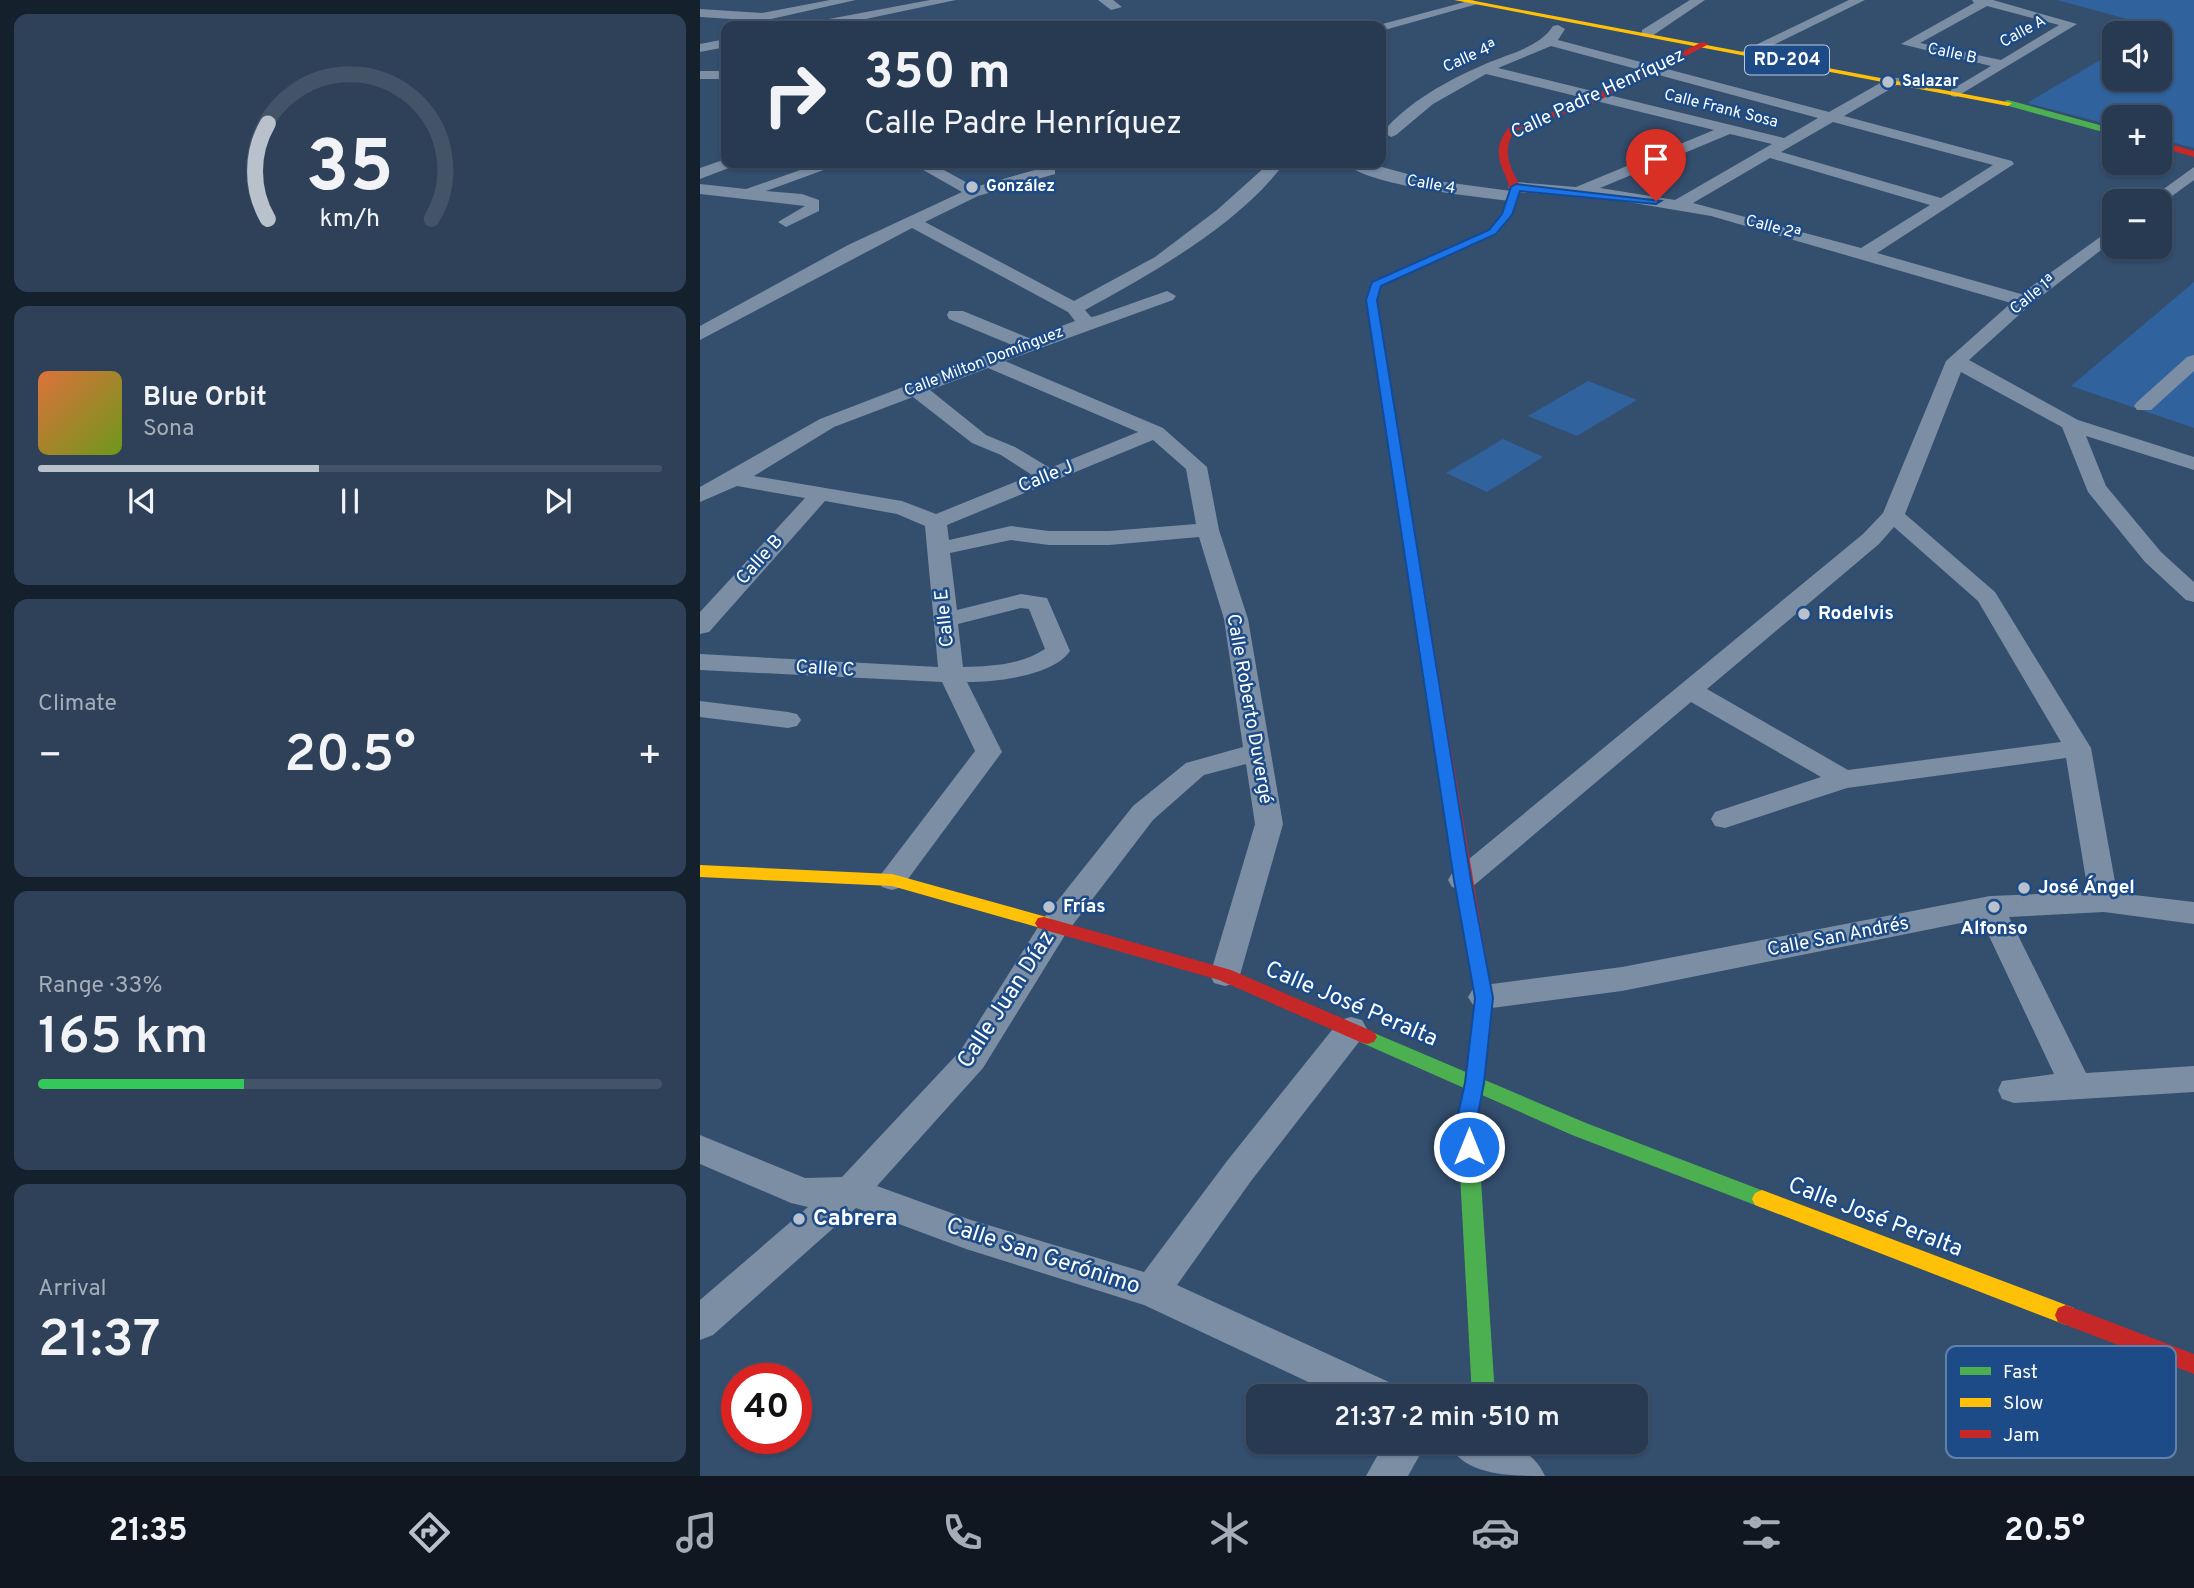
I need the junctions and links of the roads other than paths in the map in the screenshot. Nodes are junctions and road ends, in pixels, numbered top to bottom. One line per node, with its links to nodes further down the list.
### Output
1 (750, 0): 10 (street)
2 (850, 0): 10 (street)
3 (950, 0): 9 (street)
4 (1458, 0): 8 (street, RD-204)
5 (1699, 0): 15 (street)
6 (1859, 0): 20 (street)
7 (1982, 1): 13 (street); 21 (street, Calle B)
8 (1475, 3): 11 (street, RD-204); 14 (street)
9 (896, 11): 12 (street)
10 (707, 14)
11 (1565, 18): 15 (street, RD-204); 16 (street)
12 (841, 21)
13 (2070, 24): 21 (street, Calle A)
14 (1386, 26)
15 (1647, 33): 18 (street, RD-204)
16 (1549, 42): 22 (street); 23 (street, Calle 4ª)
17 (721, 44): 19 (street)
18 (1705, 44): 20 (street, RD-204); 22 (street, Calle Padre Henríquez)
19 (700, 48)
20 (1748, 52): 26 (street, RD-204)
21 (2000, 64): 27 (street, Calle A)
22 (1656, 68): 28 (street, Calle Padre Henríquez); 29 (street)
23 (1484, 69): 28 (street, Calle Frank Sosa); 30 (street, Calle 4ª)
24 (700, 75): 25 (street)
25 (721, 75)
26 (1894, 81): 27 (street, RD-204); 29 (street)
27 (1956, 93): 32 (street, RD-204)
28 (1598, 97): 31 (street, Calle Frank Sosa); 48 (street, Calle Padre Henríquez)
29 (1829, 116): 33 (street); 52 (street)
30 (1386, 121)
31 (1729, 129): 33 (street, Calle Frank Sosa); 49 (street)
32 (2102, 129)
33 (1786, 143): 35 (street)
34 (2172, 148): 36 (street)
35 (1768, 153): 51 (street); 52 (street)
36 (2194, 154)
37 (721, 166): 44 (street)
38 (819, 168): 47 (street)
39 (930, 168): 50 (street)
40 (1365, 168): 48 (street, Calle 4)
41 (1271, 170): 60 (street)
42 (1049, 171): 50 (street)
43 (2194, 172): 46 (street)
44 (700, 174)
45 (700, 189): 47 (street)
46 (2171, 189)
47 (745, 192): 54 (street)
48 (1513, 192): 49 (street, Calle 2ª); 93 (street)
49 (1577, 192): 51 (street, Calle 2ª)
50 (972, 193): 53 (street)
51 (1679, 204): 56 (street, Calle 2ª)
52 (1945, 204): 56 (street)
53 (911, 221): 60 (street, Calle Milton Domínguez); 61 (street)
54 (786, 222)
55 (2102, 241): 58 (street, Calle 1ª)
56 (1865, 253): 58 (street, Calle 2ª)
57 (1167, 296): 60 (street)
58 (2024, 301): 64 (street, Calle 1ª)
59 (956, 315): 62 (street)
60 (1080, 315): 62 (street, Calle Milton Domínguez)
61 (700, 334)
62 (1032, 346): 63 (street, Calle Milton Domínguez)
63 (987, 360): 66 (street, Calle Milton Domínguez); 69 (street, Calle Roberto Duvergé)
64 (1956, 361): 68 (street); 75 (street)
65 (2194, 361): 67 (street)
66 (915, 388): 71 (street); 72 (street, Calle Milton Domínguez)
67 (2144, 406)
68 (2071, 424): 70 (street); 79 (street)
69 (1156, 432): 71 (street, Calle J); 77 (street, Calle Roberto Duvergé)
70 (2194, 464)
71 (1048, 476): 76 (street, Calle J)
72 (734, 479): 73 (street); 74 (street, Calle Milton Domínguez)
73 (821, 493): 76 (street); 81 (street, Calle B)
74 (700, 495)
75 (1893, 515): 84 (street); 87 (street)
76 (936, 522): 78 (street, Calle E)
77 (1208, 530): 78 (street); 88 (street, Calle Roberto Duvergé)
78 (938, 549): 80 (street, Calle E)
79 (2194, 595)
80 (946, 620): 83 (street, Calle E); 83 (street, Calle C)
81 (700, 627)
82 (700, 662): 83 (street, Calle C)
83 (951, 675): 92 (street, Calle E)
84 (1689, 690): 89 (street); 93 (street)
85 (700, 709): 86 (street)
86 (788, 720)
87 (2078, 748): 89 (street); 94 (street)
88 (1257, 751): 97 (street, Calle Juan Díaz); 98 (street, Calle Roberto Duvergé)
89 (1844, 779): 90 (street)
90 (1725, 819)
91 (700, 871): 92 (street, Calle José Peralta)
92 (892, 880): 97 (street, Calle José Peralta)
93 (1462, 880): 99 (street)
94 (2104, 902): 95 (street, Calle San Andrés); 96 (street, Calle San Andrés)
95 (1990, 907): 99 (street, Calle San Andrés); 103 (street)
96 (2194, 913)
97 (1054, 927): 98 (street, Calle José Peralta); 106 (street, Calle Juan Díaz)
98 (1225, 975): 100 (street, Calle José Peralta)
99 (1484, 998): 102 (street)
100 (1351, 1029): 102 (street, Calle José Peralta); 107 (street)
101 (2194, 1079): 103 (street)
102 (1475, 1083): 109 (street, Calle José Peralta); 113 (street)
103 (2076, 1086): 104 (street)
104 (2014, 1090)
105 (700, 1149): 106 (street, Calle San Gerónimo)
106 (851, 1192): 107 (street, Calle San Gerónimo); 108 (street, Calle Juan Díaz)
107 (1152, 1292): 112 (street, Calle San Gerónimo)
108 (700, 1323)
109 (2147, 1346)
110 (2176, 1357): 111 (street, Calle José Peralta)
111 (2194, 1364)
112 (1351, 1384)
113 (1482, 1384)
114 (1400, 1454): 116 (street)
115 (1492, 1454): 117 (street)
116 (1386, 1476)
117 (1525, 1476)

